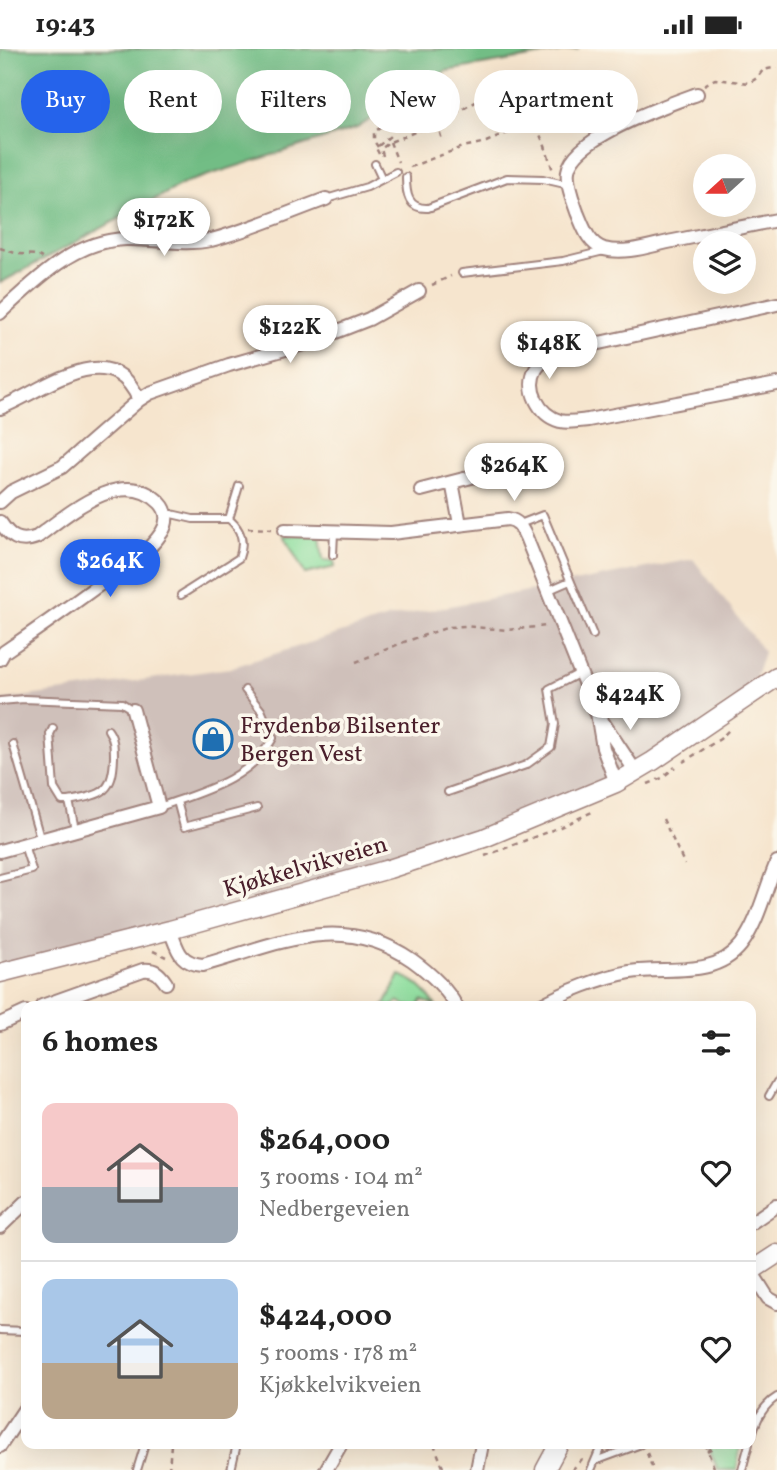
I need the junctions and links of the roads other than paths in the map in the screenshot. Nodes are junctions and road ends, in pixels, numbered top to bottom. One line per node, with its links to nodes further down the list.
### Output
1 (697, 94): 6 (street)
2 (380, 162): 5 (lane)
3 (396, 172): 5 (lane)
4 (407, 177): 6 (lane)
5 (382, 179): 7 (lane)
6 (569, 185): 9 (street)
7 (327, 199): 13 (street)
8 (777, 220): 9 (street)
9 (606, 250): 10 (lane)
10 (462, 273)
11 (419, 291): 15 (street)
12 (777, 304): 14 (street)
13 (0, 313)
14 (777, 384)
15 (139, 400): 16 (street); 21 (street)
16 (0, 408)
17 (511, 467): 18 (street)
18 (452, 482): 20 (street); 25 (street)
19 (239, 486): 23 (lane)
20 (421, 490)
21 (0, 502)
22 (166, 513): 23 (lane); 24 (street); 34 (street)
23 (229, 519): 32 (lane)
24 (0, 522)
25 (460, 524): 26 (street); 28 (street)
26 (520, 524): 30 (lane); 31 (street)
27 (285, 530): 28 (street)
28 (334, 532): 29 (lane)
29 (332, 555)
30 (570, 582): 31 (lane); 33 (lane)
31 (547, 591): 35 (street)
32 (181, 595)
33 (593, 635)
34 (0, 659)
35 (580, 673): 40 (street); 46 (lane)
36 (777, 677): 44 (main road, Kjøkkelvikveien)
37 (246, 690): 48 (lane)
38 (0, 701): 39 (lane)
39 (133, 710): 49 (street)
40 (596, 712): 44 (street); 45 (street)
41 (52, 729): 47 (lane)
42 (108, 730): 47 (lane)
43 (13, 744): 52 (lane)
44 (636, 772): 45 (main road, Kjøkkelvikveien)
45 (616, 783): 57 (main road, Kjøkkelvikveien)
46 (448, 792)
47 (69, 801): 51 (lane)
48 (177, 801): 49 (lane); 50 (lane)
49 (159, 807): 51 (street)
50 (257, 808)
51 (76, 831): 52 (street)
52 (41, 841): 53 (street)
53 (24, 845): 54 (street); 56 (lane)
54 (0, 851)
55 (777, 862): 62 (street)
56 (0, 878)
57 (170, 930): 58 (main road, Kjøkkelvikveien); 61 (street)
58 (0, 973)
59 (166, 983): 60 (street)
60 (56, 1001)
61 (452, 1001)
62 (550, 1001)
63 (21, 1014): 64 (street)
64 (0, 1024)
65 (777, 1082): 66 (lane)
66 (769, 1096)
67 (777, 1205): 69 (street)
68 (21, 1207): 70 (street)
69 (756, 1220)
70 (0, 1227)
71 (777, 1254): 72 (main road)
72 (756, 1268)
73 (756, 1279): 74 (street)
74 (777, 1303)
75 (0, 1330): 76 (lane)
76 (21, 1331)
77 (777, 1397): 79 (lane)
78 (21, 1414): 80 (street)
79 (756, 1425)
80 (0, 1445)
81 (143, 1449): 90 (lane)
82 (236, 1449): 91 (lane)
83 (338, 1449): 92 (street)
84 (481, 1449): 93 (street)
85 (556, 1449): 94 (main road)
86 (600, 1449): 89 (lane)
87 (628, 1449): 89 (lane)
88 (748, 1449): 96 (lane)
89 (595, 1461): 95 (lane)
90 (137, 1470)
91 (231, 1470)
92 (326, 1470)
93 (477, 1470)
94 (545, 1470)
95 (591, 1470)
96 (742, 1470)

